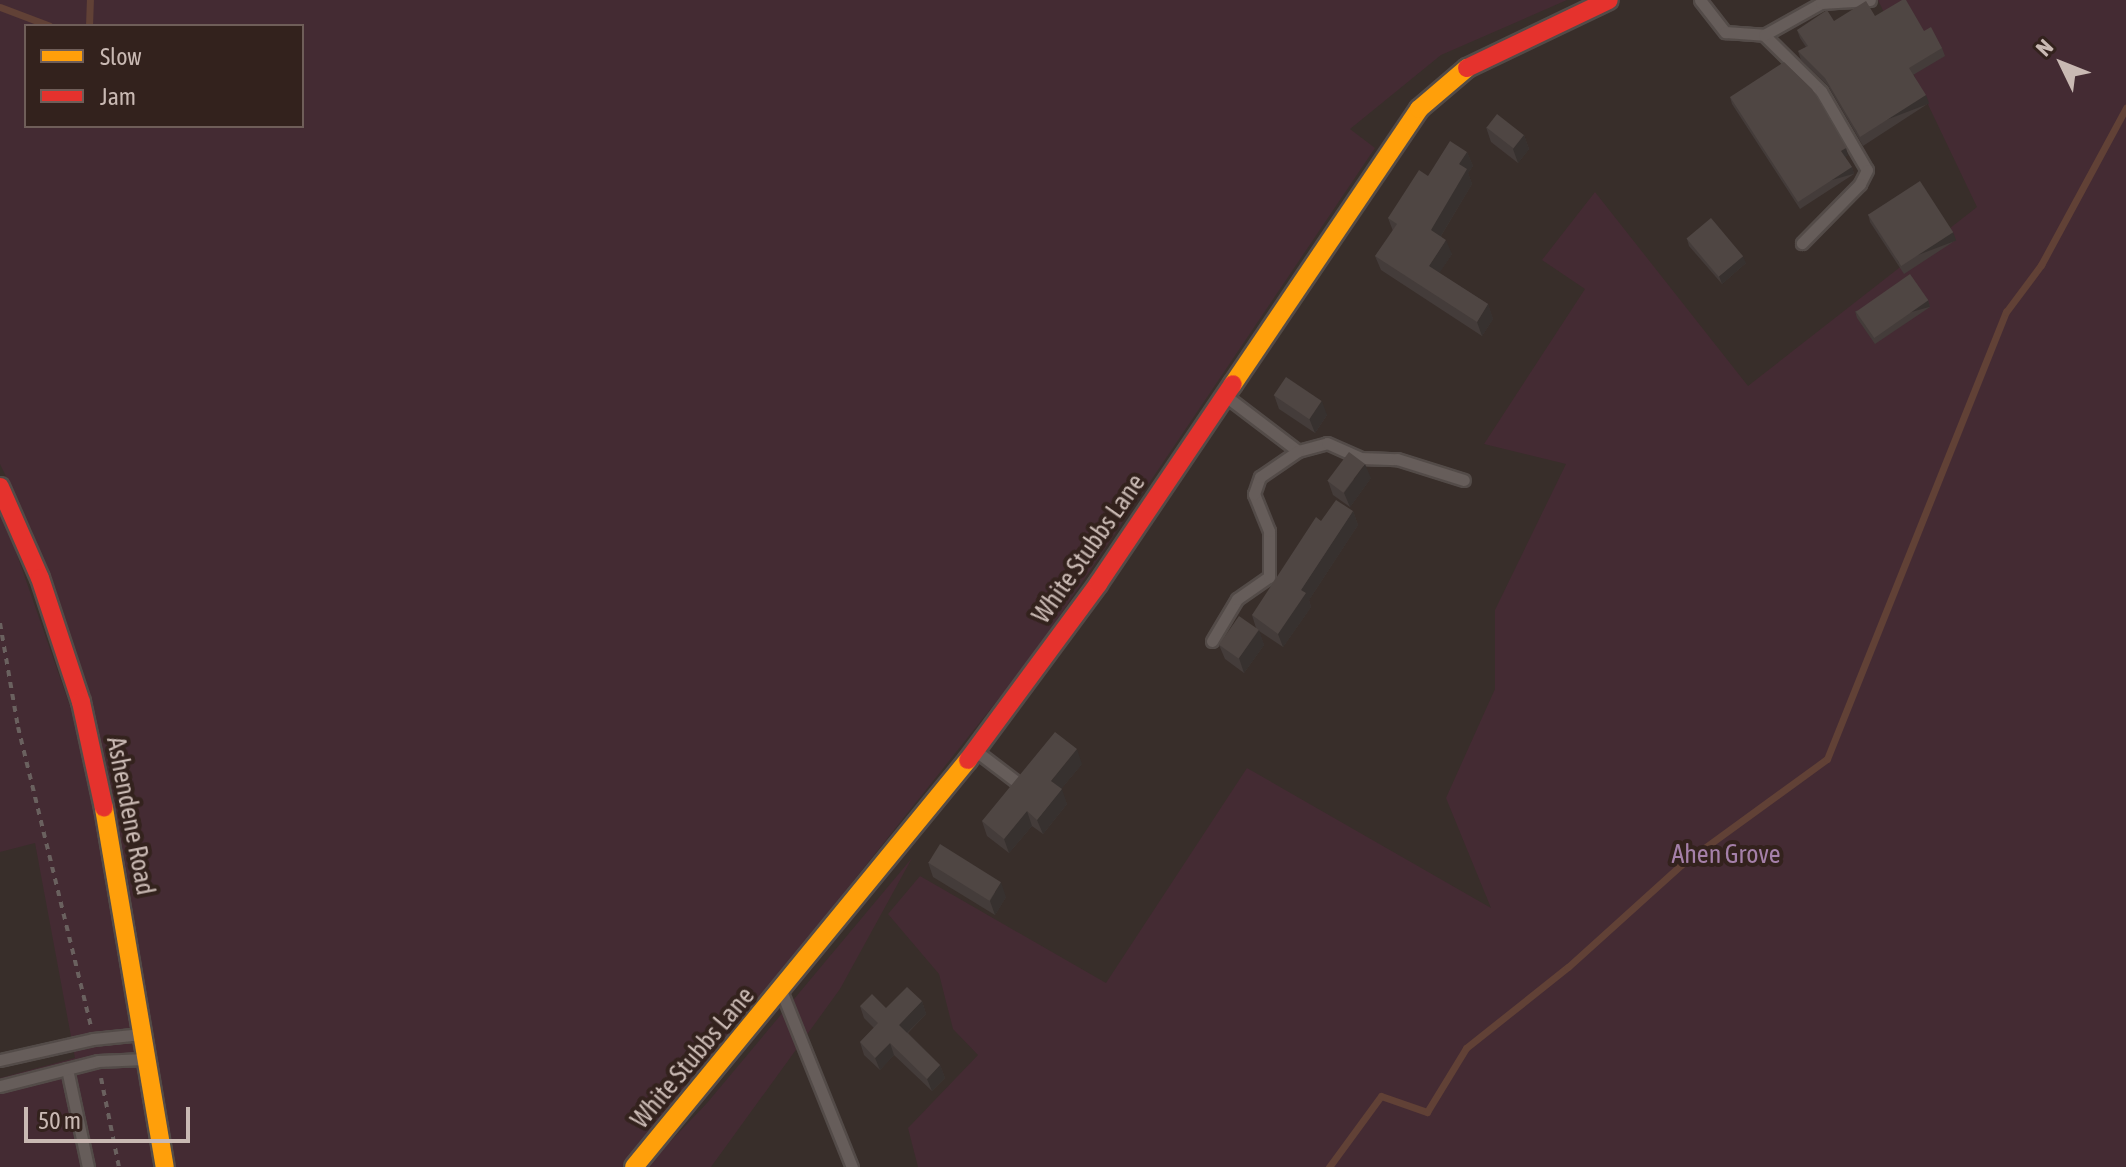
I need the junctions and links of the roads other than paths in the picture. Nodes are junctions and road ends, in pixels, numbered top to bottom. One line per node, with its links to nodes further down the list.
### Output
1 (1609, 0): 6 (street, White Stubbs Lane)
2 (1700, 0): 4 (lane)
3 (1870, 0): 4 (lane)
4 (1764, 35): 5 (lane)
5 (1802, 243)
6 (1226, 396): 7 (lane); 11 (street, White Stubbs Lane)
7 (1298, 451): 8 (lane); 10 (lane)
8 (1464, 480)
9 (0, 487): 14 (street, Ashendene Road)
10 (1212, 641)
11 (976, 751): 12 (lane); 13 (street, White Stubbs Lane)
12 (1018, 783)
13 (782, 992): 21 (street, White Stubbs Lane); 22 (lane)
14 (142, 1034): 15 (street, Ashendene Road); 16 (lane)
15 (146, 1059): 17 (lane); 20 (street, Ashendene Road)
16 (0, 1060)
17 (67, 1069): 18 (lane); 19 (lane)
18 (0, 1086)
19 (88, 1167)
20 (165, 1167)
21 (634, 1167)
22 (852, 1167)

